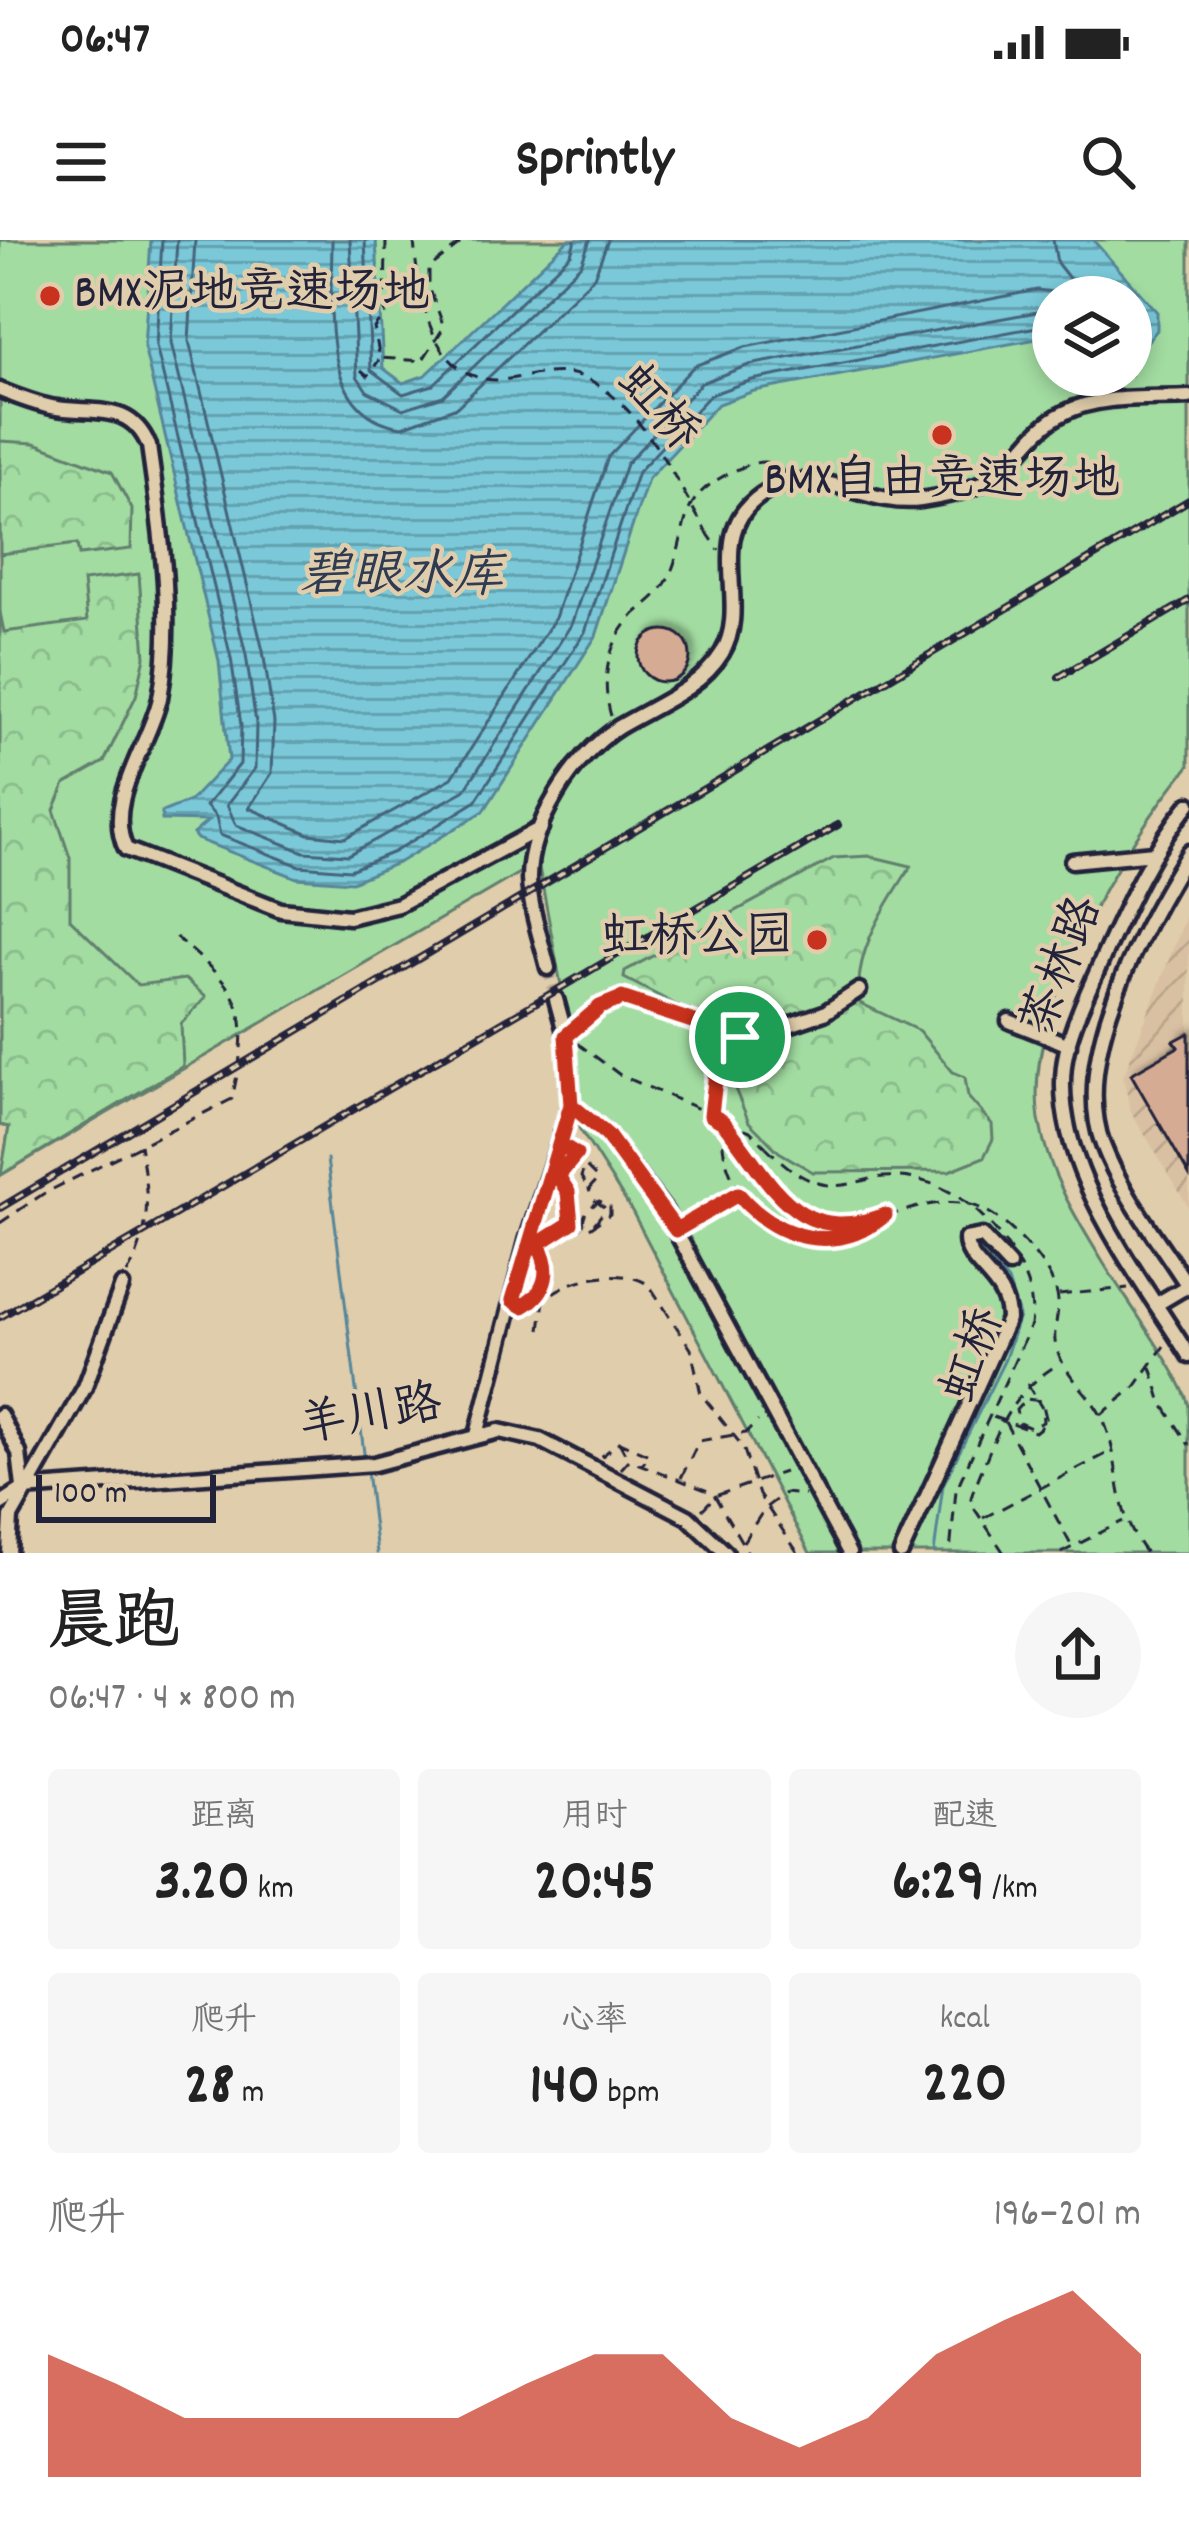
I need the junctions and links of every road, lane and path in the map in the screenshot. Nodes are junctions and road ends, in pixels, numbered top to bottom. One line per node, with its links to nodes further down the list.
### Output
1 (386, 240): 4 (path)
2 (414, 240): 9 (path, 虹桥, bridge)
3 (465, 240): 4 (path)
4 (380, 358): 5 (path)
5 (361, 370)
6 (0, 390): 12 (street)
7 (1189, 397): 8 (street)
8 (793, 482): 9 (street); 10 (path)
9 (729, 566): 10 (street)
10 (616, 729): 12 (street)
11 (1189, 804): 14 (street, 茶林路)
12 (542, 828): 17 (street)
13 (1189, 852): 39 (street, 茶林路)
14 (1154, 853): 15 (street); 23 (street, 茶林路)
15 (1072, 861)
16 (176, 937): 28 (path)
17 (548, 968)
18 (860, 990): 22 (street)
19 (556, 999): 21 (street)
20 (1009, 1021): 23 (street)
21 (566, 1036): 22 (street); 24 (street); 25 (path, 虹桥)
22 (740, 1037): 25 (path)
23 (1069, 1045): 43 (street, 茶林路)
24 (571, 1105): 27 (street); 35 (street)
25 (711, 1115): 26 (path, 虹桥)
26 (723, 1122): 31 (path); 32 (path); 53 (path, 虹桥, bridge)
27 (560, 1144): 29 (street); 29 (path)
28 (140, 1145): 33 (path); 38 (path)
29 (555, 1174): 34 (path); 36 (street)
30 (590, 1189): 34 (path)
31 (738, 1194): 32 (path); 35 (path)
32 (885, 1215): 41 (path)
33 (0, 1223)
34 (571, 1223): 36 (path)
35 (676, 1230): 70 (street)
36 (532, 1242): 42 (street); 42 (path)
37 (1009, 1265): 84 (street)
38 (122, 1286): 69 (street)
39 (1188, 1286): 43 (street)
40 (1127, 1288): 41 (path)
41 (1058, 1295): 48 (path)
42 (518, 1303): 44 (path); 57 (street)
43 (1157, 1304): 47 (street, 茶林路)
44 (539, 1314): 45 (path); 56 (path)
45 (540, 1330)
46 (1164, 1346): 49 (path)
47 (1189, 1355)
48 (1062, 1362): 50 (path); 52 (path)
49 (1151, 1366): 52 (path); 59 (path)
50 (1027, 1383): 53 (path, bridge); 54 (path)
51 (0, 1415): 69 (street)
52 (1101, 1415): 60 (path)
53 (991, 1417): 85 (path, 虹桥, bridge)
54 (1005, 1420): 68 (path); 74 (path)
55 (758, 1421): 56 (path)
56 (734, 1434): 66 (path); 67 (path)
57 (477, 1435): 63 (street, 羊川路); 69 (street, 羊川路)
58 (619, 1442): 61 (path); 62 (path); 63 (path)
59 (1189, 1445)
60 (1111, 1451): 68 (path); 75 (path)
61 (629, 1460): 62 (path); 65 (path)
62 (641, 1465): 66 (path)
63 (591, 1466): 65 (street, 羊川路)
64 (784, 1472): 67 (path)
65 (613, 1477): 76 (street, 羊川路)
66 (680, 1480): 71 (path)
67 (756, 1485): 71 (path); 73 (path)
68 (1040, 1488): 74 (path); 78 (path)
69 (23, 1489): 72 (street, 羊川路); 79 (street)
70 (816, 1491): 73 (path); 83 (street)
71 (715, 1496): 76 (path); 77 (path)
72 (0, 1504)
73 (766, 1507): 77 (path); 82 (path)
74 (982, 1519): 86 (path)
75 (1126, 1520): 78 (path); 88 (path)
76 (693, 1521): 80 (street, 羊川路)
77 (742, 1544): 81 (path)
78 (1072, 1547): 87 (path)
79 (9, 1553)
80 (726, 1553)
81 (747, 1553)
82 (799, 1553)
83 (849, 1553)
84 (901, 1553)
85 (950, 1553)
86 (1004, 1553)
87 (1061, 1553)
88 (1146, 1553)

